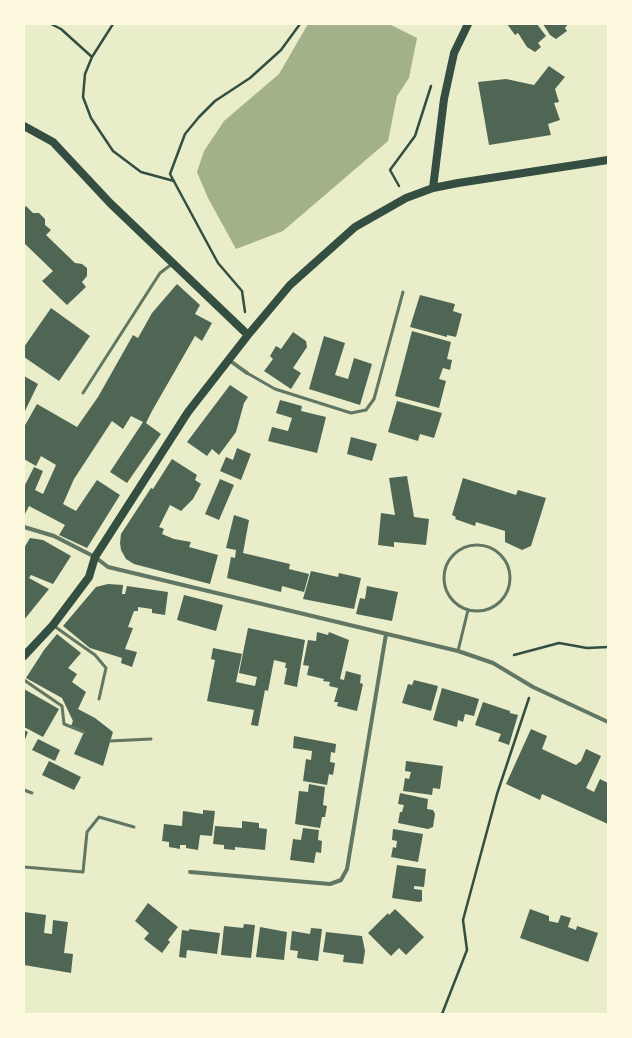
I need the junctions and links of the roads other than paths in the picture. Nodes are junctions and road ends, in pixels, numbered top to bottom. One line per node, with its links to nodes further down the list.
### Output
1 (468, 24): 4 (main road)
2 (24, 126): 5 (main road)
3 (608, 160): 4 (main road)
4 (433, 188): 7 (main road)
5 (173, 263): 7 (main road); 10 (lane)
6 (403, 292): 9 (lane)
7 (248, 335): 8 (main road)
8 (229, 360): 9 (street); 12 (main road)
9 (247, 373)
10 (83, 393)
11 (24, 527): 12 (street)
12 (95, 558): 14 (main road); 15 (street)
13 (468, 610): 13 (lane); 16 (lane)
14 (53, 624): 17 (main road); 19 (lane)
15 (386, 634): 16 (street); 28 (street)
16 (458, 651): 20 (street)
17 (24, 656)
18 (24, 680): 21 (lane)
19 (99, 699)
20 (608, 722)
21 (84, 732)
22 (152, 739): 23 (lane)
23 (110, 741)
24 (24, 790): 25 (lane)
25 (32, 793)
26 (134, 827): 27 (lane)
27 (24, 867)
28 (190, 872)

